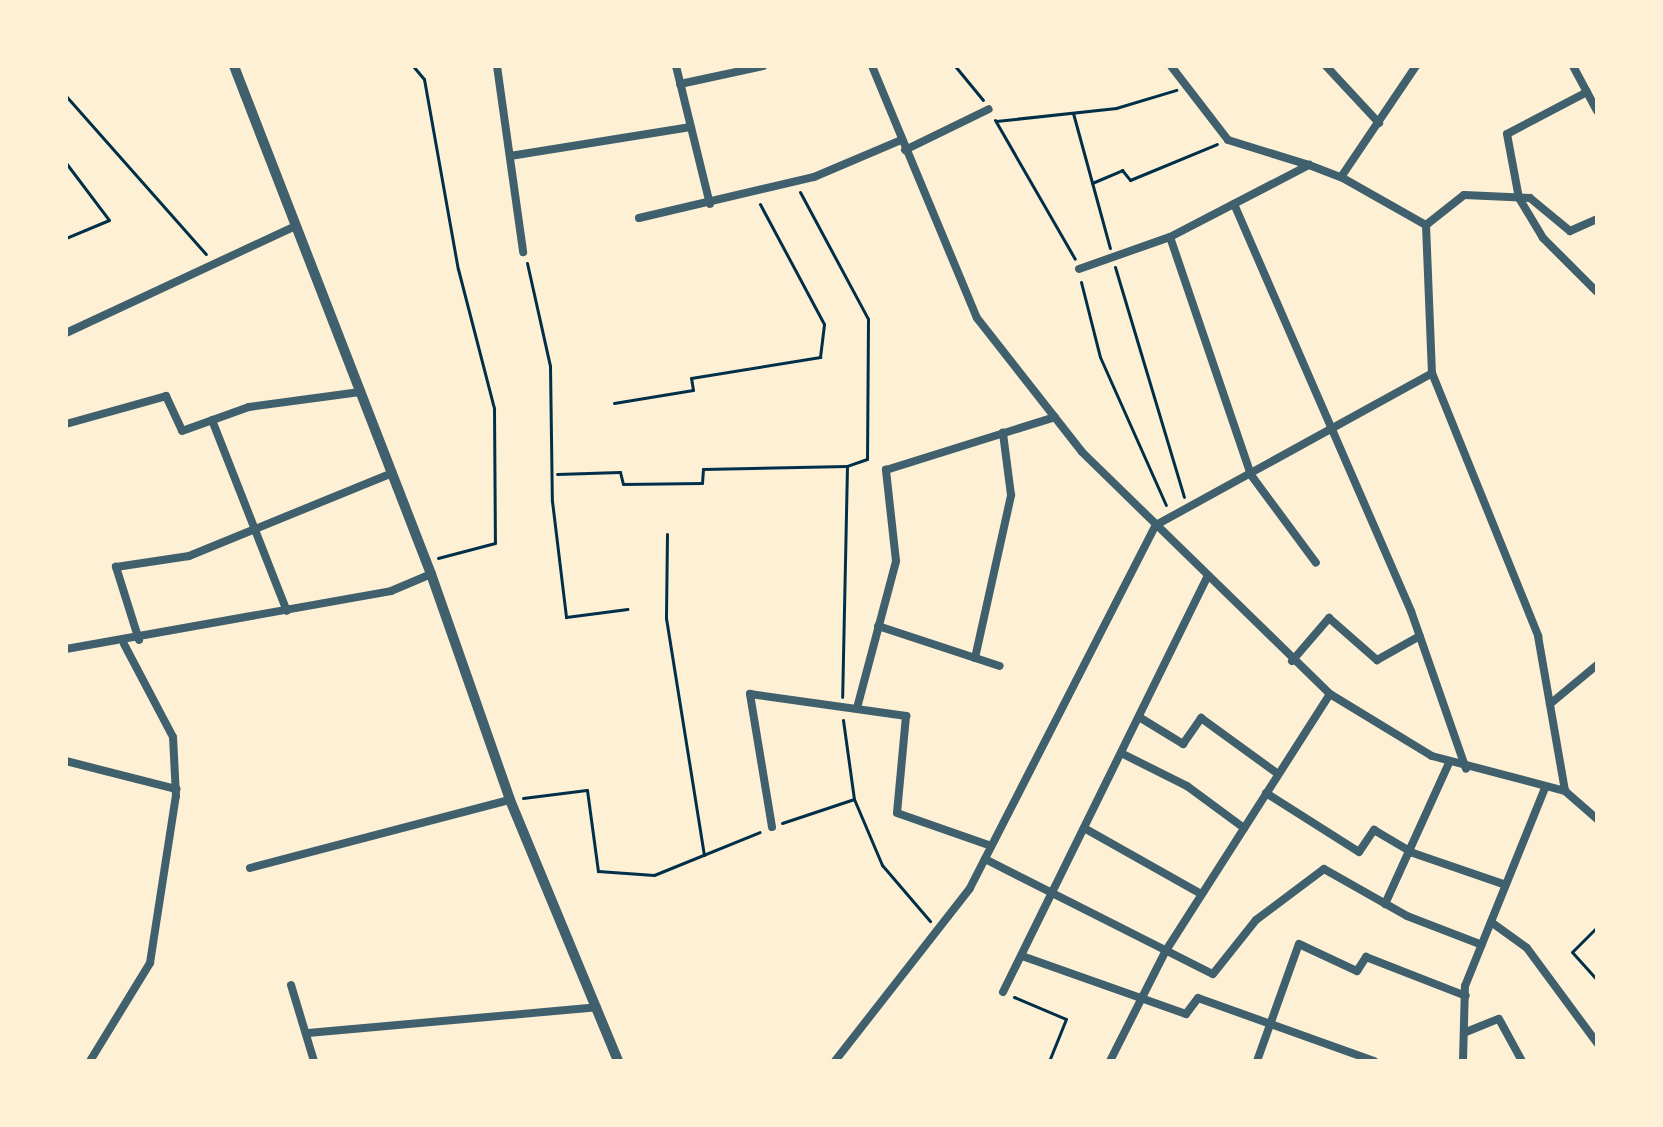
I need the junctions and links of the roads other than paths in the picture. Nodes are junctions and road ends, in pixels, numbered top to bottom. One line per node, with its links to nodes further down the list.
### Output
1 (234, 66): 27 (street)
2 (497, 66): 18 (street)
3 (676, 66): 10 (street)
4 (763, 66): 10 (street)
5 (872, 66): 16 (street)
6 (1172, 66): 19 (street)
7 (1326, 66): 14 (street)
8 (1416, 66): 14 (street)
9 (1573, 66): 11 (street)
10 (680, 84): 15 (street)
11 (1587, 92): 13 (street); 21 (street)
12 (989, 109): 17 (street)
13 (1597, 111)
14 (1379, 123): 20 (street)
15 (691, 127): 18 (street); 22 (street)
16 (901, 140): 17 (street); 22 (street)
17 (905, 150): 35 (street)
18 (510, 156): 29 (street)
19 (1309, 165): 20 (street); 23 (street)
20 (1341, 177): 26 (street)
21 (1519, 198): 25 (street); 26 (street); 31 (street)
22 (710, 204): 24 (street)
23 (1234, 204): 28 (street); 38 (street)
24 (639, 218)
25 (1597, 219)
26 (1426, 225): 33 (street)
27 (295, 226): 32 (street); 34 (street)
28 (1170, 237): 30 (street); 41 (street)
29 (523, 252)
30 (1079, 269)
31 (1597, 292)
32 (66, 333)
33 (1432, 373): 38 (street); 58 (street)
34 (360, 392): 36 (street); 40 (street)
35 (1055, 417): 39 (street); 42 (street)
36 (212, 420): 37 (street); 43 (street)
37 (66, 424)
38 (1326, 429): 41 (street); 49 (street)
39 (1003, 433): 48 (street); 53 (street)
40 (392, 473): 43 (street); 45 (street)
41 (1251, 475): 42 (street); 44 (street)
42 (1156, 525): 46 (street); 75 (street)
43 (257, 531): 47 (street); 50 (street)
44 (1316, 563)
45 (431, 574): 47 (street); 70 (street)
46 (1207, 578): 54 (street); 60 (street)
47 (287, 611): 50 (street)
48 (878, 626): 53 (street); 59 (street)
49 (1420, 636): 54 (street); 64 (street)
50 (139, 640): 51 (street)
51 (124, 644): 52 (street); 67 (street)
52 (66, 649)
53 (975, 658): 56 (street)
54 (1292, 661): 57 (street)
55 (1597, 665): 58 (street)
56 (1000, 666)
57 (1330, 694): 63 (street); 65 (street)
58 (1550, 704): 68 (street)
59 (857, 708): 72 (street); 75 (street)
60 (1139, 717): 61 (street); 65 (street)
61 (1121, 753): 73 (street); 74 (street)
62 (66, 761): 67 (street)
63 (1449, 763): 64 (street); 76 (street)
64 (1466, 769): 66 (street)
65 (1278, 774): 69 (street)
66 (1545, 788): 68 (street); 79 (street)
67 (176, 789): 96 (street)
68 (1565, 791): 71 (street)
69 (1266, 793): 74 (street); 76 (street)
70 (510, 800): 78 (street); 91 (street)
71 (1597, 819)
72 (772, 827)
73 (1084, 828): 80 (street); 81 (street)
74 (1244, 828): 80 (street)
75 (991, 846): 77 (street)
76 (1410, 851): 79 (street); 82 (street)
77 (985, 859): 81 (street); 99 (street)
78 (250, 868)
79 (1506, 885): 83 (street)
80 (1201, 894): 85 (street)
81 (1051, 895): 85 (street); 86 (street)
82 (1385, 904): 84 (street); 85 (street)
83 (1491, 922): 84 (street); 95 (street)
84 (1482, 945): 90 (street)
85 (1165, 952): 89 (street)
86 (1022, 956): 88 (street); 89 (street)
87 (291, 985): 94 (street)
88 (1003, 992)
89 (1142, 994): 92 (street); 100 (street)
90 (1466, 996): 92 (street); 93 (street)
91 (597, 1007): 94 (street); 98 (street)
92 (1269, 1026): 101 (street); 102 (street)
93 (1466, 1032): 103 (street); 104 (street)
94 (308, 1033): 97 (street)
95 (1597, 1043)
96 (90, 1061)
97 (314, 1061)
98 (618, 1061)
99 (835, 1061)
100 (1110, 1061)
101 (1257, 1061)
102 (1374, 1061)
103 (1463, 1061)
104 (1522, 1061)

